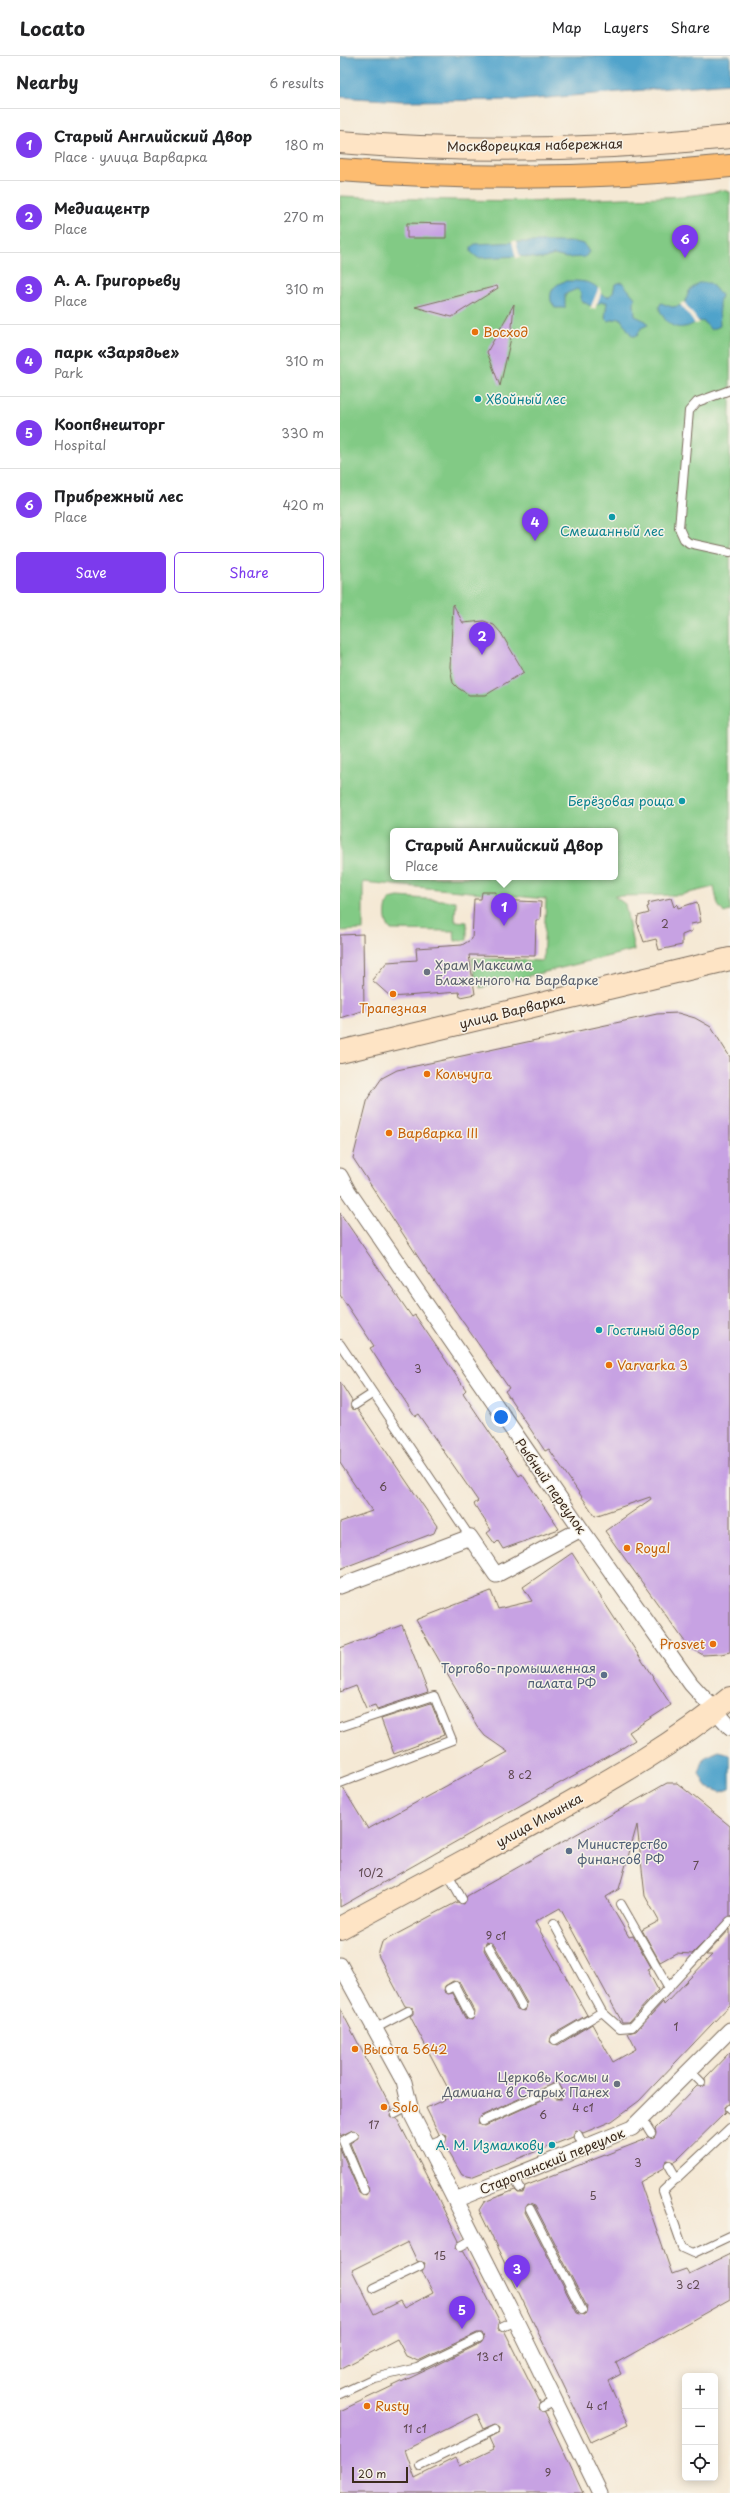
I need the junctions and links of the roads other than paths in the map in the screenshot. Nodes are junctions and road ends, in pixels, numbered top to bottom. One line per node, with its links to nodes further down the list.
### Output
1 (730, 137): 2 (street, Москворецкая набережная)
2 (340, 142)
3 (730, 166): 4 (main road)
4 (340, 170)
5 (730, 390): 6 (lane)
6 (730, 552)
7 (730, 959): 8 (street, улица Варварка)
8 (340, 1052)
9 (340, 1176): 10 (street, Рыбный переулок)
10 (344, 1194): 14 (street, Рыбный переулок)
11 (340, 1344): 12 (lane)
12 (372, 1394): 13 (lane); 15 (lane)
13 (354, 1405)
14 (581, 1529): 15 (street); 17 (street, Рыбный переулок)
15 (470, 1537): 16 (street)
16 (340, 1586)
17 (722, 1704): 19 (street, Рыбный переулок); 21 (street, улица Ильинка)
18 (340, 1727): 20 (lane)
19 (730, 1727)
20 (340, 1783)
21 (446, 1872): 22 (lane); 26 (street, улица Ильинка)
22 (462, 1899)
23 (621, 1904): 29 (lane)
24 (730, 1921): 29 (lane)
25 (554, 1924): 33 (lane)
26 (340, 1928)
27 (489, 1947): 31 (lane)
28 (340, 1965): 35 (street)
29 (669, 1988): 33 (lane)
30 (449, 1989): 34 (lane)
31 (522, 2006)
32 (408, 2011): 35 (lane)
33 (602, 2012): 37 (lane)
34 (470, 2016)
35 (376, 2028): 41 (street)
36 (730, 2030): 38 (street, Старопанский переулок)
37 (555, 2040)
38 (690, 2071): 39 (lane); 43 (street, Старопанский переулок)
39 (701, 2082)
40 (559, 2094): 44 (lane)
41 (410, 2106): 42 (lane); 54 (street)
42 (395, 2114)
43 (643, 2120): 46 (lane); 50 (street, Старопанский переулок)
44 (483, 2121)
45 (730, 2128): 52 (lane)
46 (650, 2133)
47 (353, 2135): 49 (lane)
48 (578, 2135): 50 (lane)
49 (341, 2137): 53 (lane)
50 (585, 2149): 54 (street, Старопанский переулок)
51 (669, 2165): 52 (lane)
52 (677, 2179): 56 (lane)
53 (364, 2190)
54 (455, 2200): 57 (street)
55 (530, 2209): 61 (lane)
56 (730, 2236)
57 (475, 2238): 58 (lane); 62 (street)
58 (461, 2246)
59 (420, 2266): 60 (lane)
60 (374, 2288)
61 (582, 2310)
62 (516, 2321): 63 (lane); 68 (street)
63 (503, 2327)
64 (479, 2338): 65 (lane)
65 (340, 2394)
66 (496, 2429): 67 (lane)
67 (420, 2466)
68 (600, 2493)

